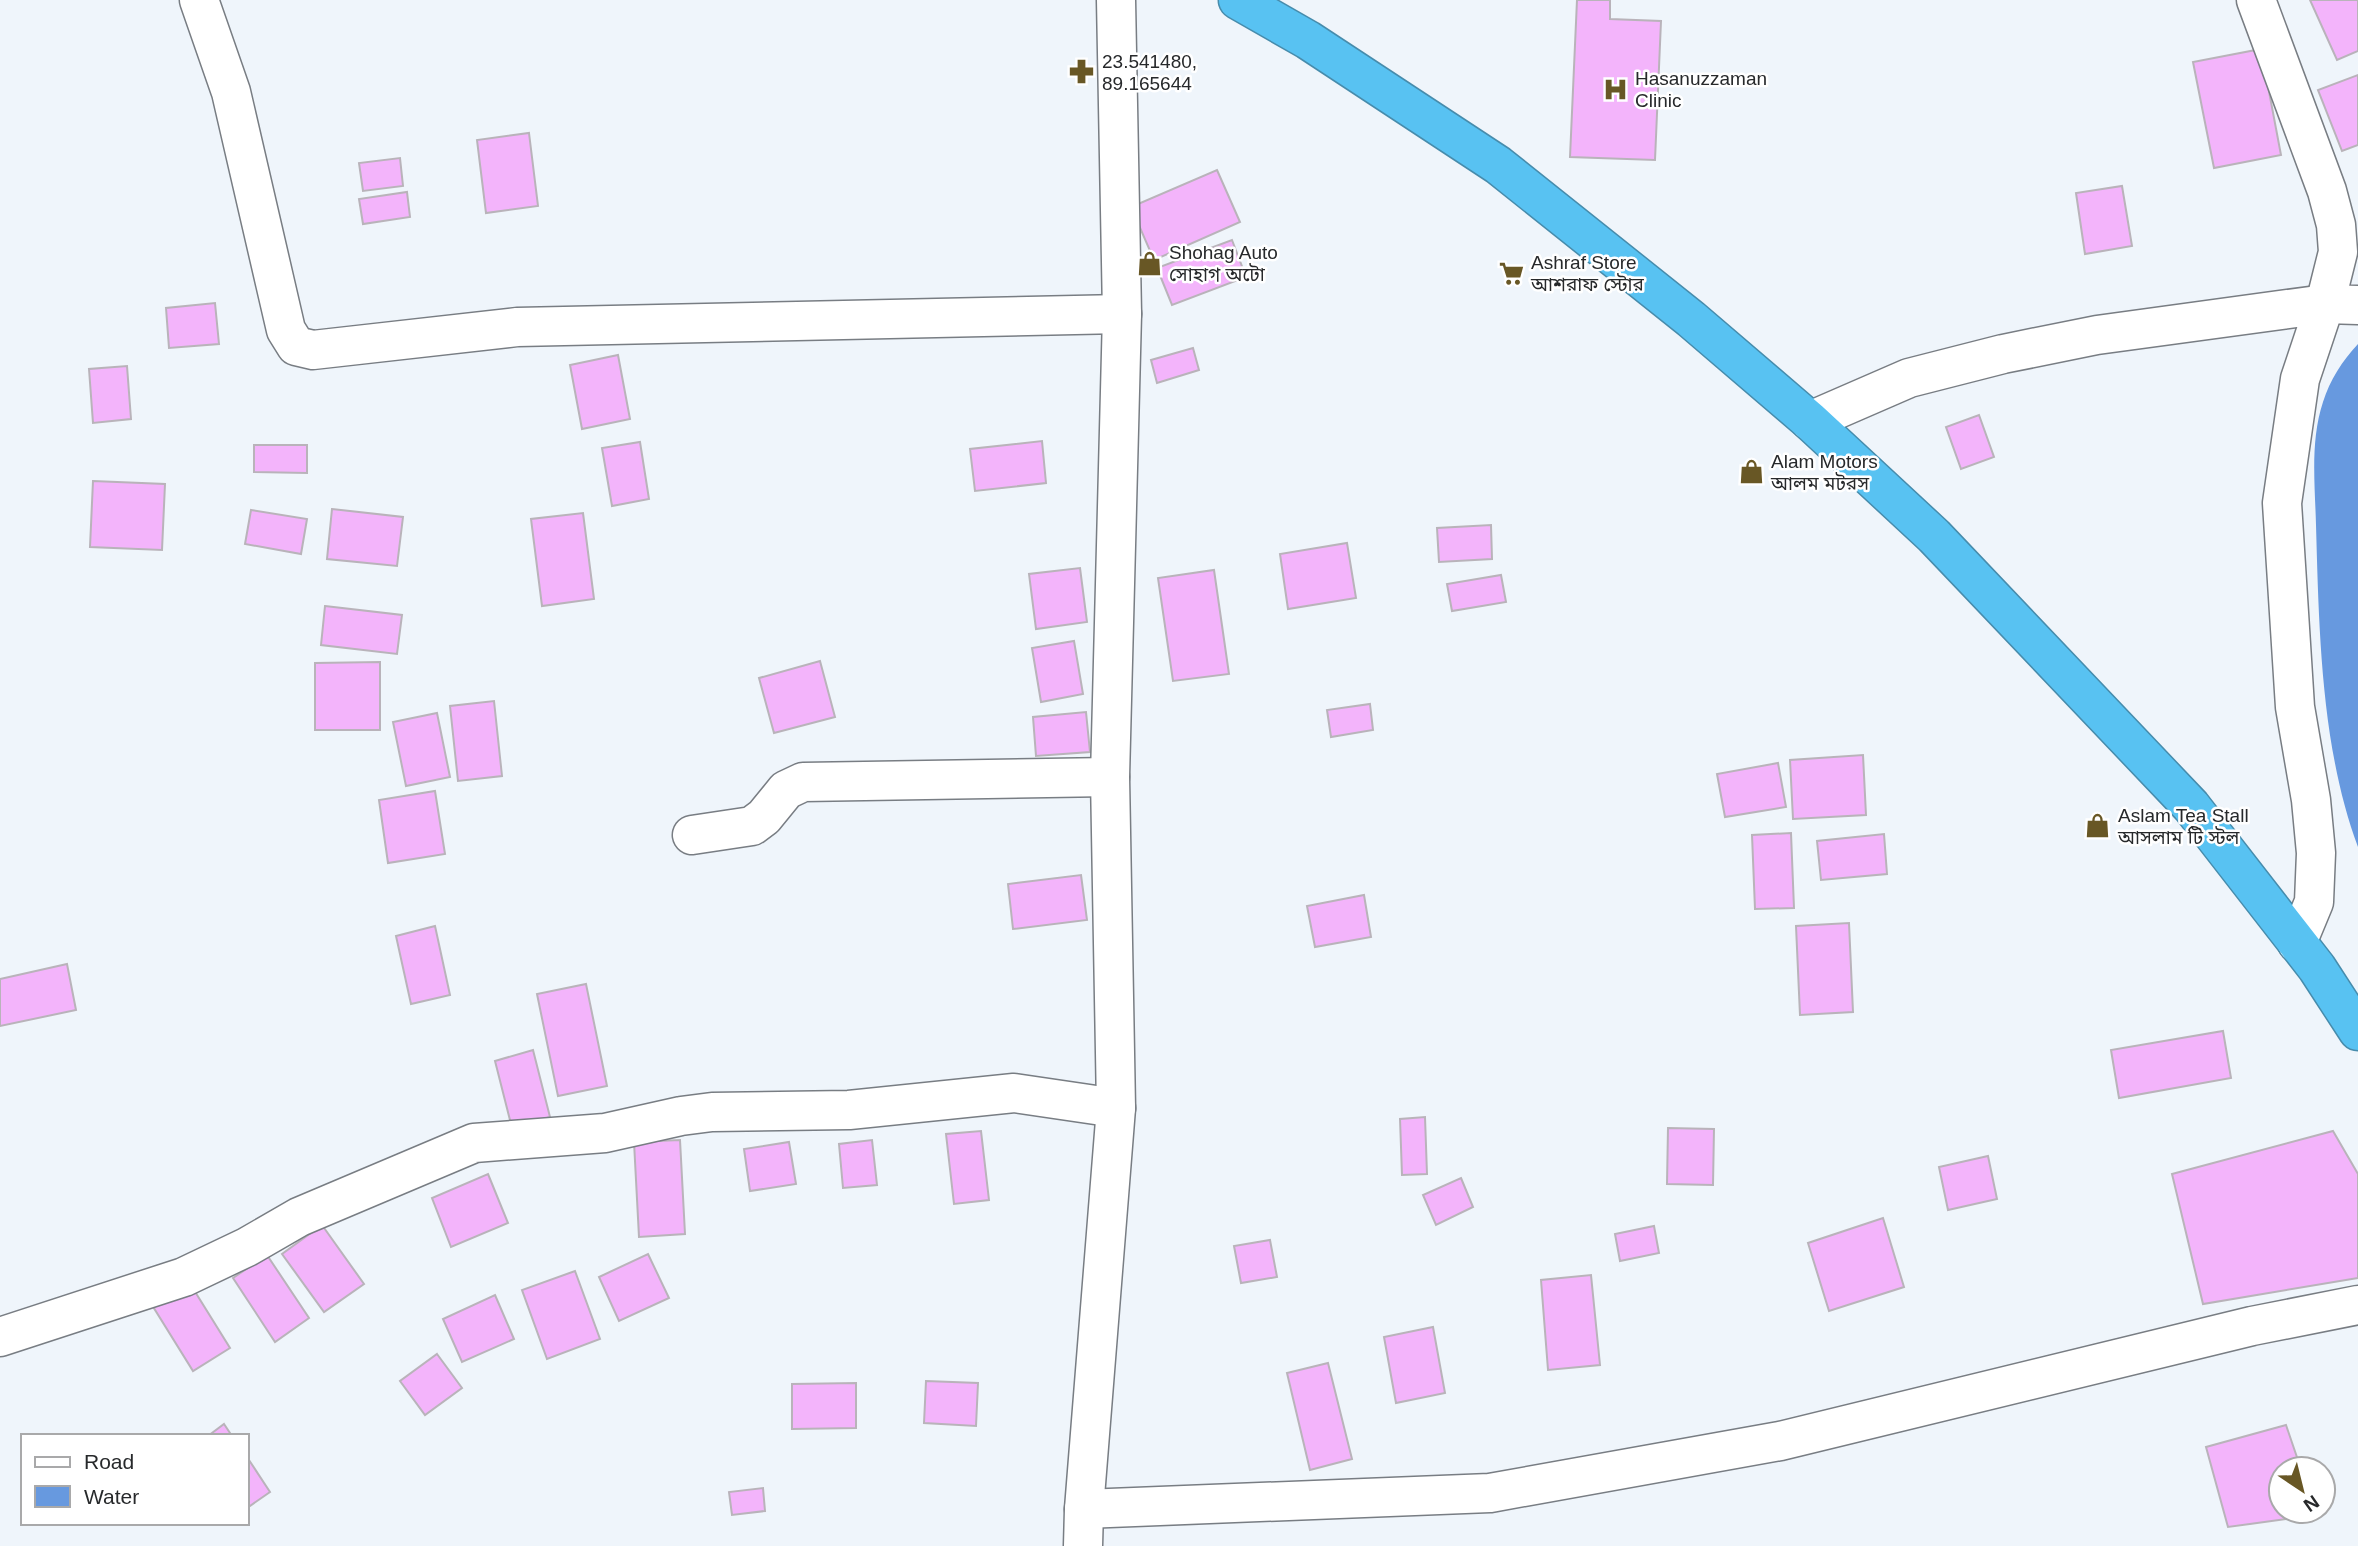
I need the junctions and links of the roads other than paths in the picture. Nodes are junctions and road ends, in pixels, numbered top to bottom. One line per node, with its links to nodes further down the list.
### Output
1 (199, 0): 6 (street)
2 (1116, 0): 6 (street)
3 (1238, 0): 7 (highway)
4 (2256, 0): 5 (street)
5 (2341, 304): 7 (street); 10 (street)
6 (1122, 314): 8 (street)
7 (1810, 421): 10 (highway)
8 (1110, 777): 9 (street); 12 (street)
9 (692, 835)
10 (2297, 943): 11 (highway)
11 (2358, 1031)
12 (1116, 1108): 14 (street); 15 (street)
13 (2358, 1306): 15 (street)
14 (0, 1337)
15 (1083, 1528)

